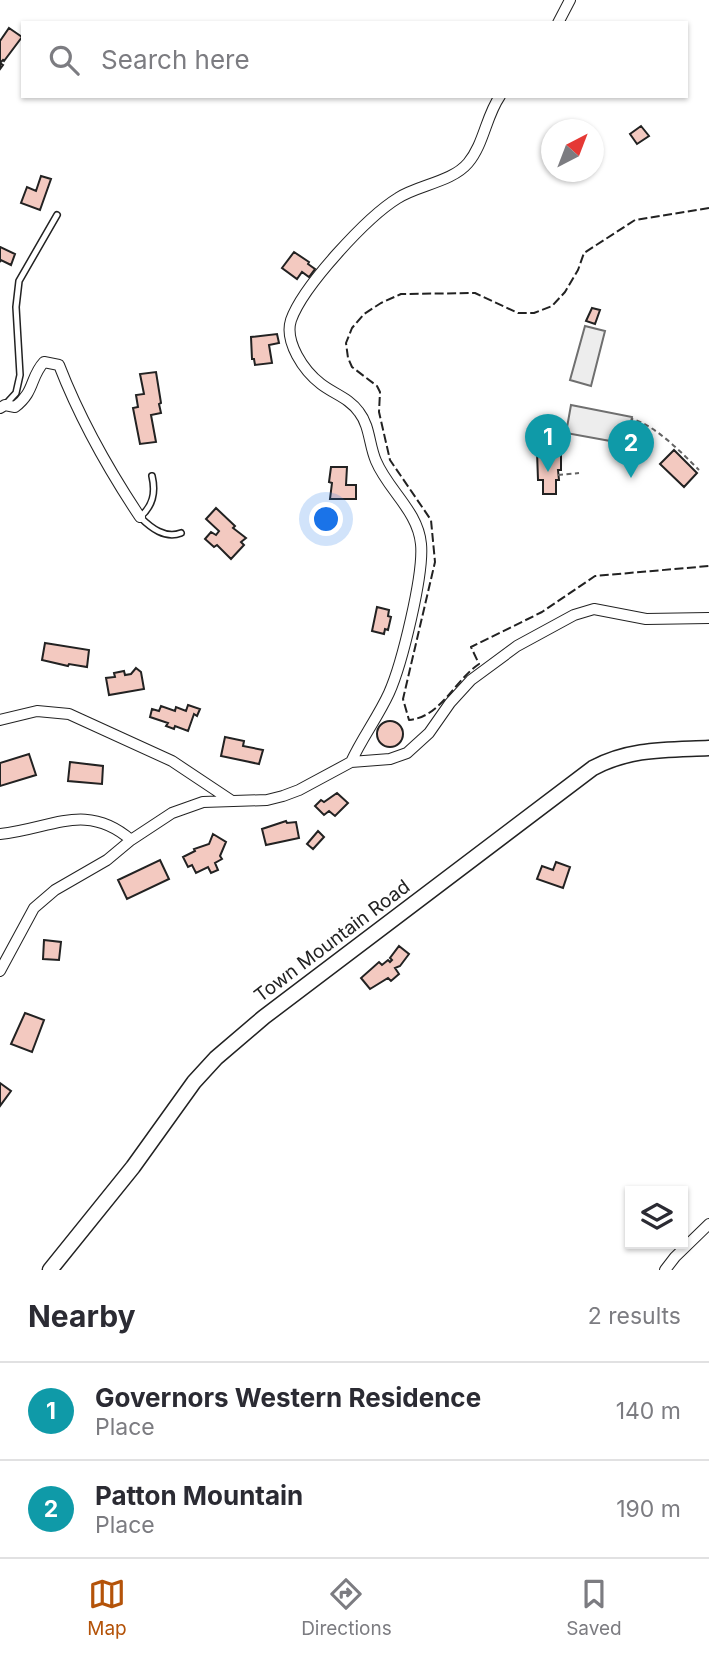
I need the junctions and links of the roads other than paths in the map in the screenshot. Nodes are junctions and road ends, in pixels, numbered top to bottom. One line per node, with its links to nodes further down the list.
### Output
1 (570, 0): 2 (street)
2 (559, 21)
3 (499, 98): 12 (street)
4 (57, 215): 5 (lane)
5 (2, 407): 7 (street)
6 (152, 477): 7 (lane)
7 (139, 517): 8 (lane)
8 (181, 533)
9 (709, 618): 12 (street)
10 (0, 720): 13 (street)
11 (709, 748): 18 (main road, Town Mountain Road)
12 (351, 762): 13 (street)
13 (233, 801): 15 (street)
14 (0, 834): 15 (street)
15 (131, 841): 16 (street)
16 (0, 971)
17 (709, 1224): 19 (street)
18 (50, 1270)
19 (665, 1270)

